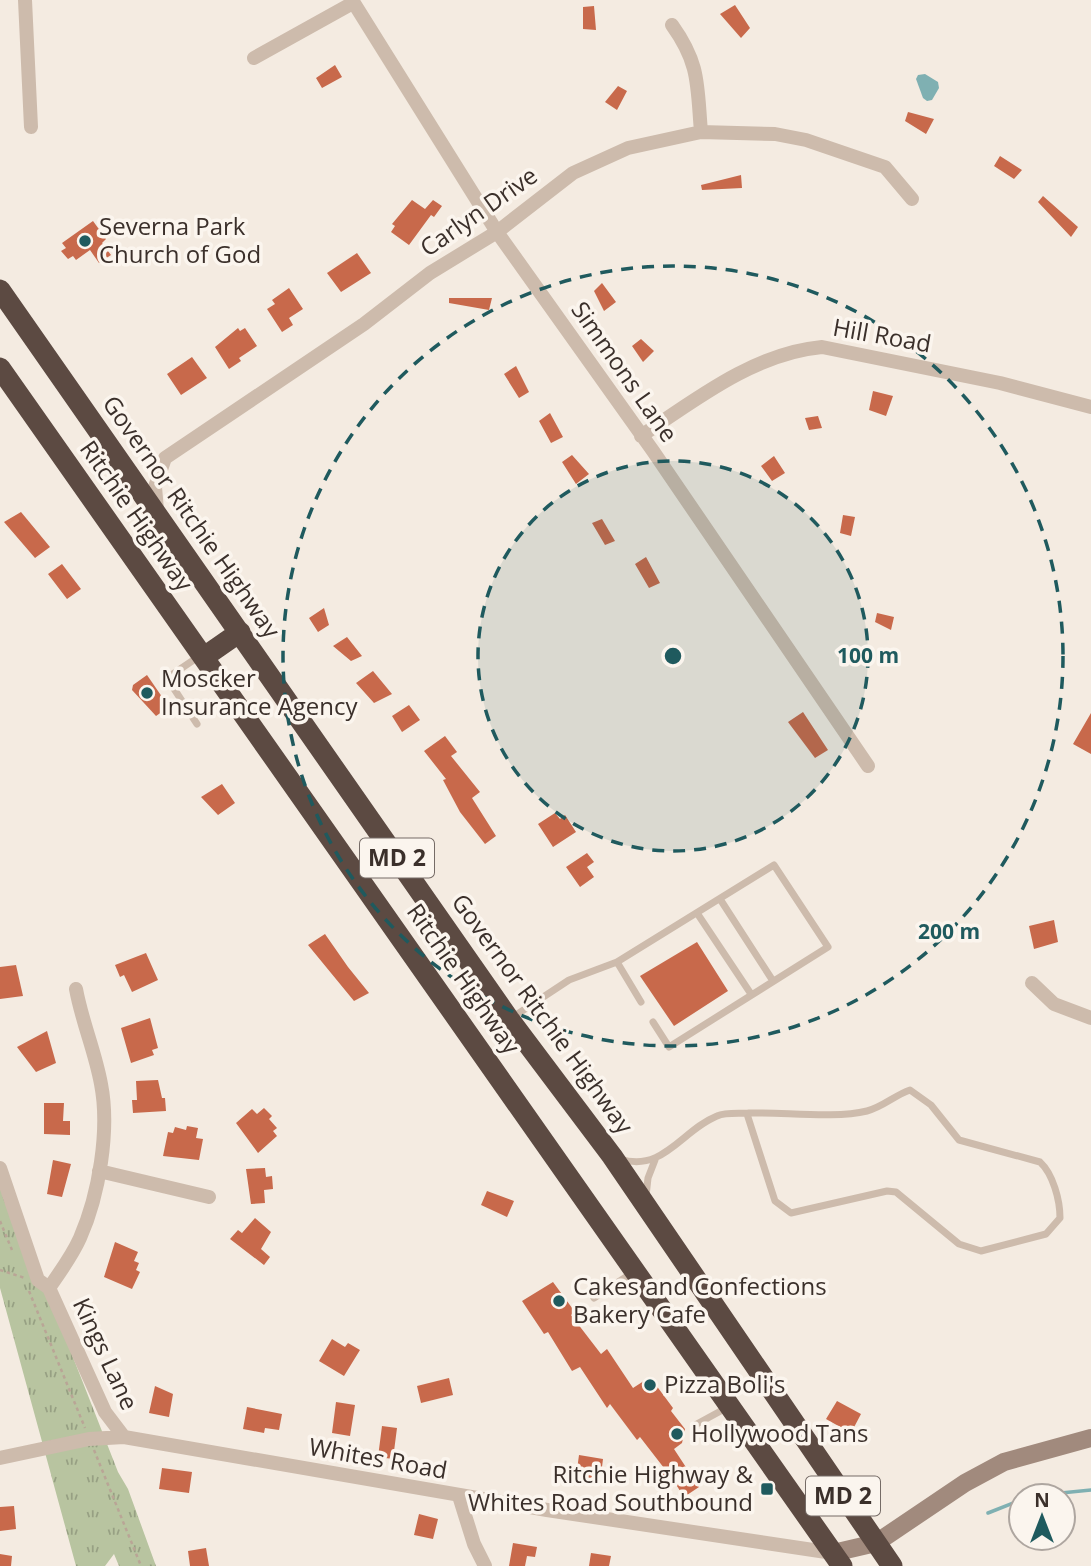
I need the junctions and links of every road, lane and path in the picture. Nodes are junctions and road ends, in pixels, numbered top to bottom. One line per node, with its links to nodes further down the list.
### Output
1 (25, 0): 5 (street)
2 (352, 1): 4 (street); 8 (street, Simmons Lane)
3 (672, 25): 6 (street)
4 (254, 58)
5 (32, 127)
6 (701, 132): 7 (street, Carlyn Drive); 8 (street, Carlyn Drive)
7 (912, 199)
8 (497, 232): 12 (street, Simmons Lane); 13 (street, Carlyn Drive)
9 (0, 290): 13 (highway, Governor Ritchie Highway / MD 2)
10 (0, 368): 15 (highway, Ritchie Highway / MD 2)
11 (1091, 407): 12 (street, Hill Road)
12 (641, 436): 17 (street, Simmons Lane)
13 (160, 523): 14 (highway, Governor Ritchie Highway / MD 2)
14 (240, 632): 15 (highway); 27 (highway, Governor Ritchie Highway / MD 2)
15 (202, 656): 16 (lane); 40 (highway, Ritchie Highway / MD 2)
16 (197, 724)
17 (868, 766)
18 (720, 899): 19 (lane); 21 (lane); 21 (lane)
19 (697, 913): 20 (lane); 24 (lane)
20 (617, 962): 25 (lane); 27 (lane)
21 (775, 979): 24 (lane)
22 (1032, 982): 26 (street)
23 (76, 989): 33 (street)
24 (751, 994): 28 (lane)
25 (641, 1002)
26 (1091, 1018)
27 (509, 1019): 30 (highway, Governor Ritchie Highway / MD 2)
28 (653, 1022)
29 (747, 1114): 29 (lane); 31 (lane)
30 (612, 1156): 31 (lane); 35 (highway, Governor Ritchie Highway / MD 2)
31 (655, 1160): 35 (lane)
32 (0, 1168): 41 (street, Kings Lane)
33 (99, 1171): 34 (street); 41 (street)
34 (209, 1196)
35 (645, 1206): 50 (highway, Governor Ritchie Highway / MD 2)
36 (0, 1220): 37 (path)
37 (14, 1255)
38 (19, 1266): 41 (path)
39 (0, 1270): 41 (path)
40 (636, 1270): 42 (lane); 43 (highway, Ritchie Highway / MD 2)
41 (37, 1282): 45 (street, Kings Lane); 47 (path)
42 (594, 1298)
43 (730, 1405): 44 (lane); 51 (highway, Ritchie Highway / MD 2)
44 (695, 1425)
45 (124, 1437): 47 (street, Whites Road); 49 (street, Whites Road)
46 (1091, 1438): 50 (main road)
47 (89, 1439): 48 (street, Whites Road); 52 (path)
48 (0, 1458)
49 (459, 1496): 51 (street, Whites Road); 53 (street)
50 (876, 1543): 51 (main road); 54 (highway, Governor Ritchie Highway / MD 2)
51 (838, 1560)
52 (141, 1566)
53 (485, 1566)
54 (892, 1566)

